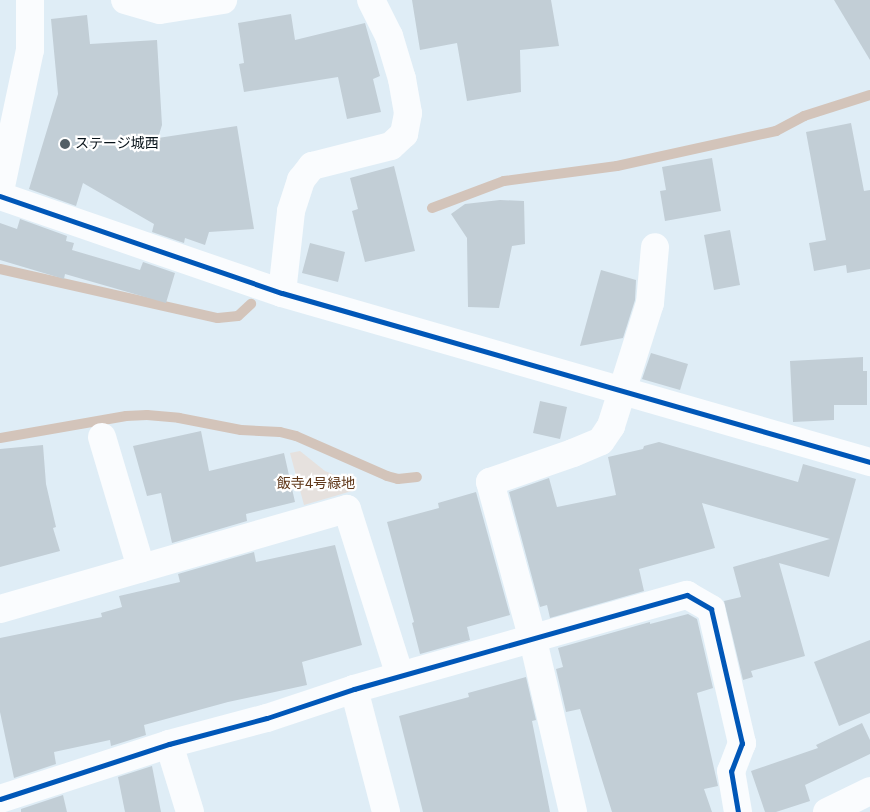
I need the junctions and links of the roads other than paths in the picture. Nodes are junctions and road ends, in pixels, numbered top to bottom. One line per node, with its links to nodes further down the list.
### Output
1 (30, 0): 5 (street)
2 (124, 0): 3 (street)
3 (223, 0)
4 (371, 0): 8 (street)
5 (0, 191)
6 (0, 196): 8 (street)
7 (654, 247): 9 (street)
8 (282, 293): 9 (street)
9 (621, 390): 11 (street); 14 (street)
10 (102, 437): 12 (street)
11 (870, 462)
12 (141, 568): 13 (street); 15 (street)
13 (0, 609)
14 (533, 640): 15 (street); 22 (street); 23 (street)
15 (400, 676): 16 (street)
16 (354, 689): 17 (street); 21 (street)
17 (169, 744): 19 (street); 20 (street)
18 (870, 791): 24 (street)
19 (0, 799)
20 (190, 812)
21 (386, 812)
22 (572, 812)
23 (738, 812)
24 (827, 812)

